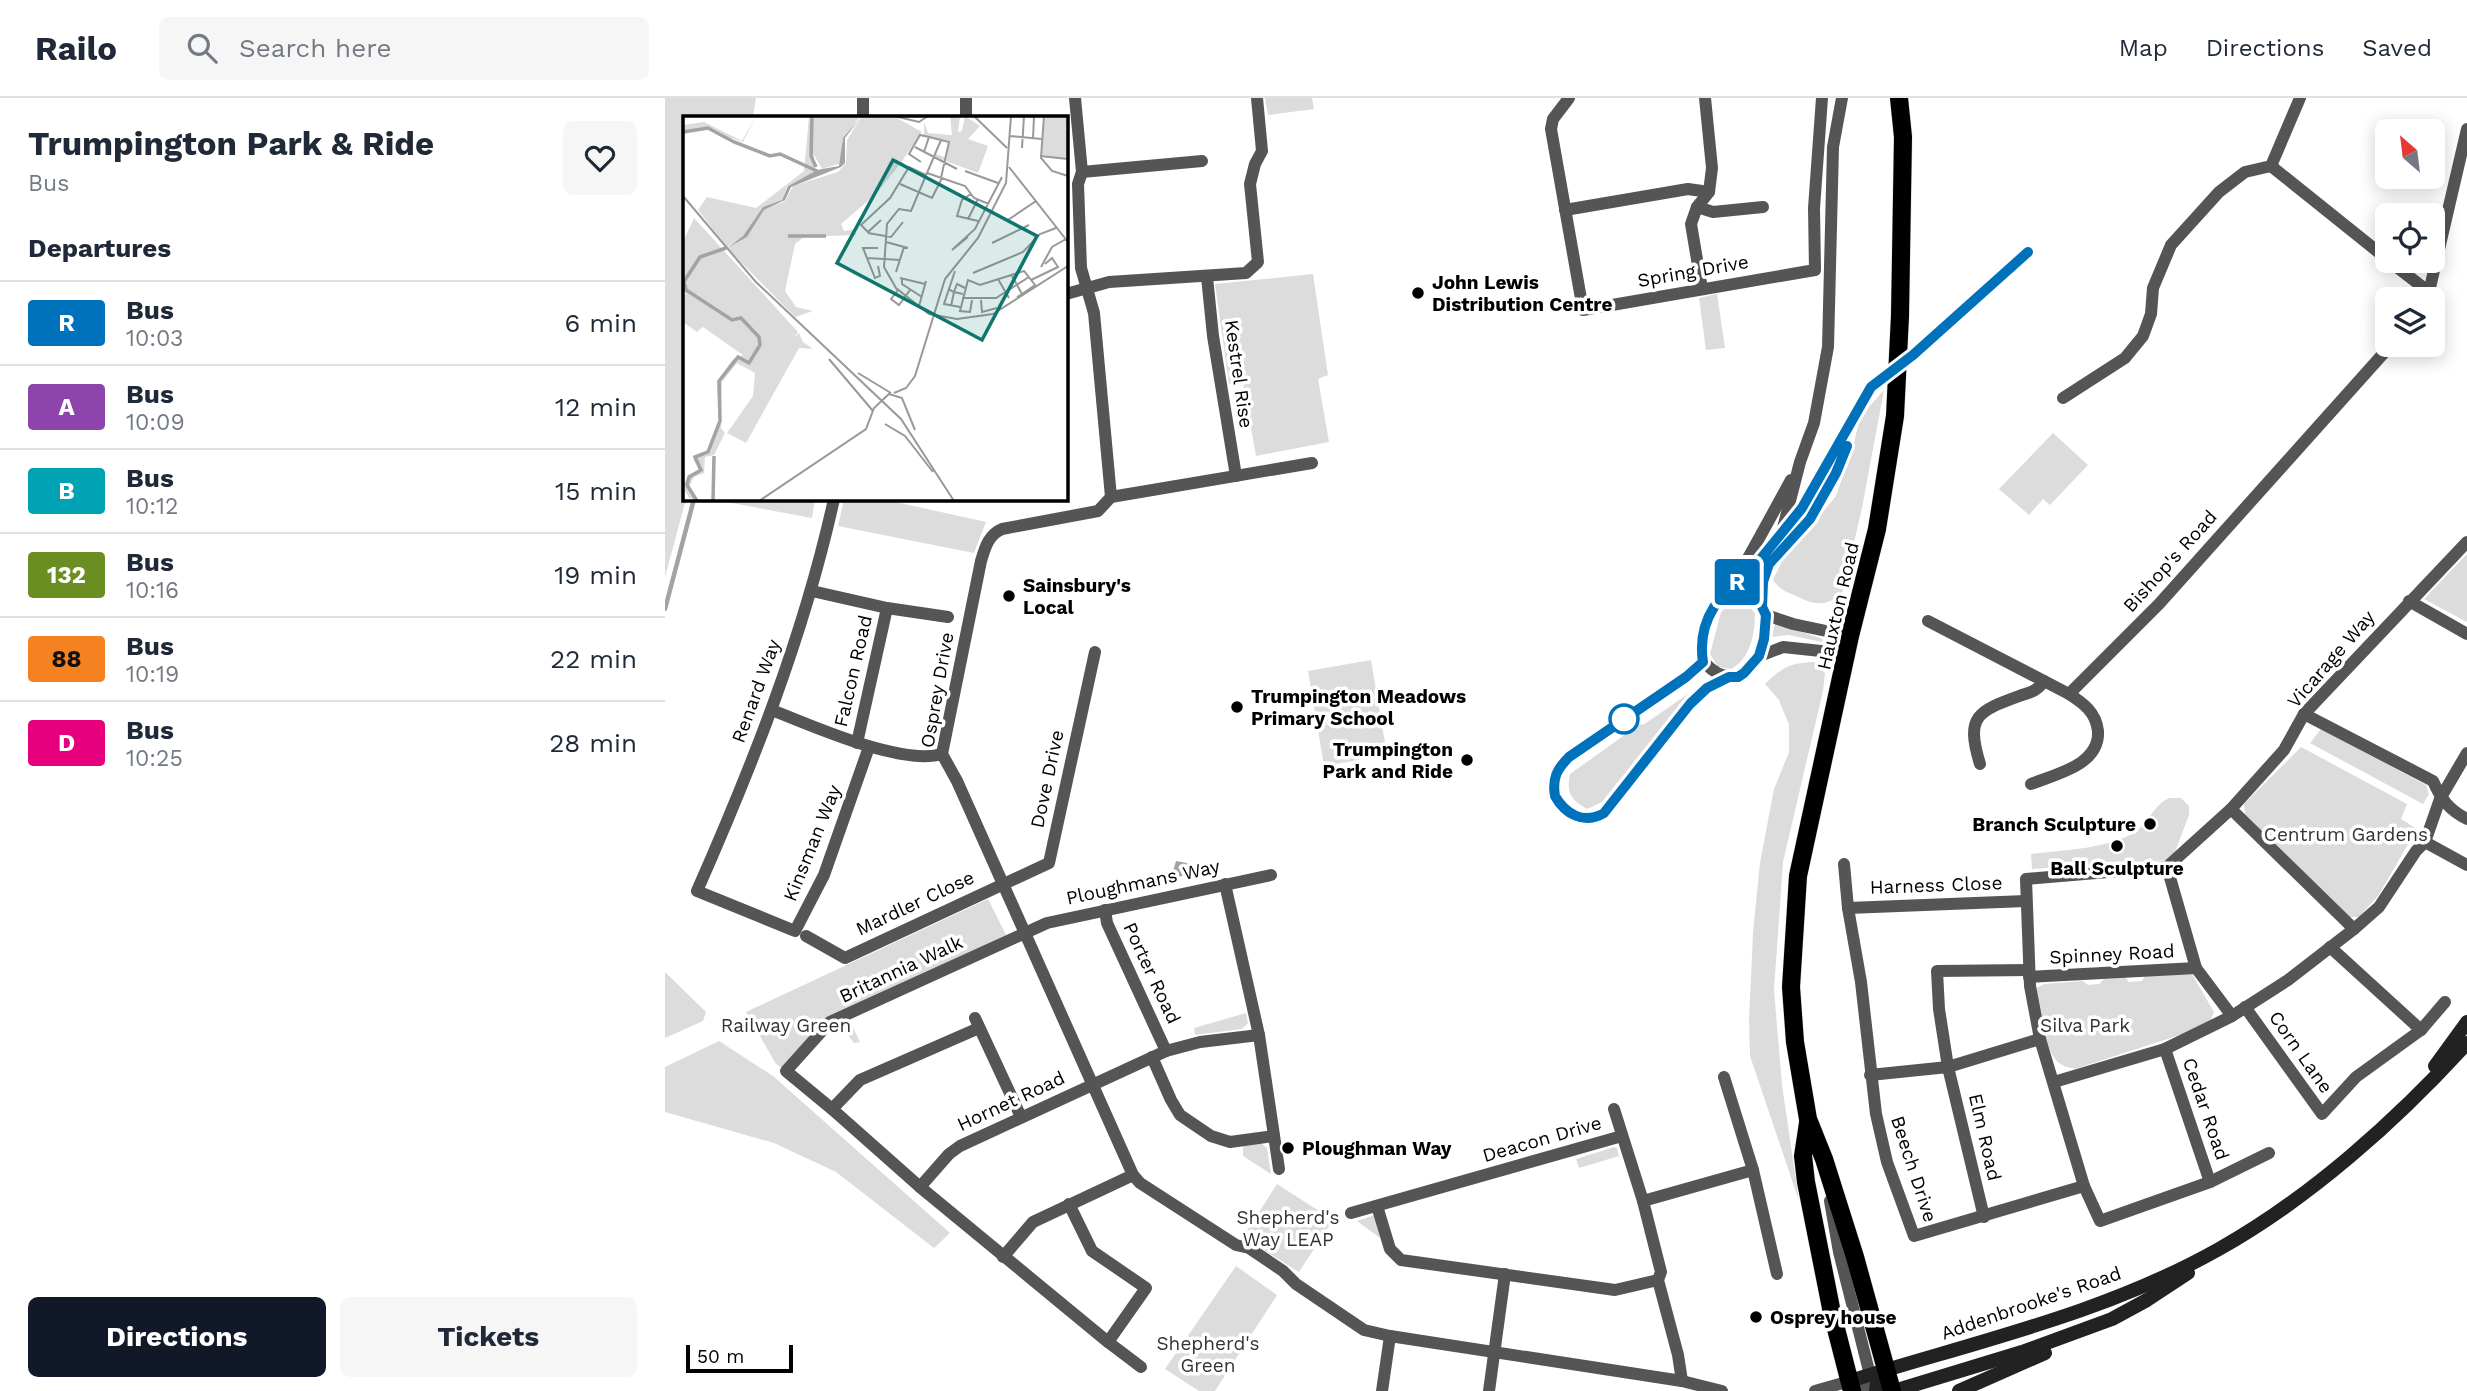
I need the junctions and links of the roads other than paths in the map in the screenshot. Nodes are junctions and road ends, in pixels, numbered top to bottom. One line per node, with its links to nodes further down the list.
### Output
1 (863, 98): 11 (street)
2 (966, 98): 12 (street)
3 (1075, 98): 16 (street)
4 (1257, 98): 23 (street)
5 (1569, 98): 20 (street, Spring Drive)
6 (1705, 98): 17 (street)
7 (1822, 98): 27 (street, Spring Drive)
8 (1842, 98): 31 (street)
9 (1899, 98): 45 (main road, Hauxton Road)
10 (2299, 98): 15 (street)
11 (863, 116)
12 (966, 116)
13 (2467, 130): 25 (street)
14 (1202, 162): 16 (street)
15 (2271, 166): 21 (street); 30 (street)
16 (1082, 172): 26 (street)
17 (1709, 192): 18 (street); 20 (street)
18 (1697, 206): 19 (street); 27 (street)
19 (1763, 207)
20 (1565, 209): 27 (street, Spring Drive)
21 (2375, 250)
22 (2402, 273): 24 (street)
23 (1207, 277): 26 (street); 33 (street, Kestrel Rise)
24 (2416, 287)
25 (2428, 287)
26 (1088, 288): 28 (street); 34 (street)
27 (1702, 289)
28 (1067, 294)
29 (2380, 357): 50 (street, Bishop's Road)
30 (2063, 398)
31 (1800, 462): 38 (street); 41 (street)
32 (1312, 463): 33 (street)
33 (1236, 476): 34 (street)
34 (1111, 497): 55 (street, Osprey Drive)
35 (834, 500): 37 (street, Renard Way)
36 (2467, 542): 39 (street, Vicarage Way)
37 (812, 591): 40 (street, Falcon Road); 51 (street, Renard Way)
38 (1728, 594): 41 (street); 47 (street)
39 (2409, 601): 44 (street); 52 (street, Vicarage Way)
40 (887, 608): 42 (street, Falcon Road); 53 (street, Falcon Road)
41 (1764, 611): 45 (street); 47 (street)
42 (949, 617)
43 (1928, 621): 49 (street)
44 (2467, 634)
45 (1850, 636): 48 (main road, Hauxton Road)
46 (1095, 652): 66 (street, Dove Drive)
47 (1759, 656): 48 (street)
48 (1846, 661): 99 (main road, Hauxton Road)
49 (2044, 681): 50 (street); 56 (street)
50 (2069, 694): 57 (street)
51 (772, 710): 53 (street, Falcon Road); 68 (street, Renard Way)
52 (2304, 714): 58 (street); 59 (street, Vicarage Way)
53 (863, 745): 55 (street, Falcon Road); 68 (street, Kinsman Way)
54 (2467, 753): 58 (street)
55 (942, 754): 66 (street, Osprey Drive)
56 (1980, 764)
57 (2031, 784)
58 (2440, 799): 60 (street); 61 (street)
59 (2231, 809): 64 (street, Vicarage Way); 72 (street)
60 (2467, 819)
61 (2425, 842): 63 (street); 72 (street)
62 (1844, 864): 70 (street, Harness Close)
63 (2467, 865)
64 (2167, 867): 69 (street); 76 (street, Spinney Road)
65 (1271, 874): 67 (street, Ploughmans Way)
66 (1002, 884): 73 (street, Osprey Drive); 74 (street, Mardler Close)
67 (1225, 884): 71 (street, Ploughmans Way); 84 (street)
68 (697, 891)
69 (2026, 901): 70 (street, Harness Close); 77 (street)
70 (1848, 908): 78 (street, Harness Close)
71 (1105, 910): 73 (street, Ploughmans Way); 88 (street, Porter Road)
72 (2354, 929): 75 (street)
73 (1026, 933): 94 (street, Osprey Drive); 97 (street, Britannia Walk)
74 (806, 936)
75 (2330, 947): 80 (street); 83 (street)
76 (2196, 968): 77 (street, Spinney Road); 81 (street, Spinney Road)
77 (2029, 974): 85 (street); 90 (street, Spinney Road)
78 (1861, 982): 91 (street, Beech Drive)
79 (2445, 1002): 83 (street)
80 (2245, 1007): 81 (street); 83 (street, Corn Lane)
81 (2232, 1016): 87 (street)
82 (2467, 1022): 95 (street, Addenbrooke's Road)
83 (2421, 1030)
84 (1259, 1035): 88 (street, Porter Road); 100 (street)
85 (2040, 1039): 90 (street); 93 (street)
86 (2467, 1043): 95 (street, Addenbrooke's Road)
87 (2165, 1049): 93 (street); 107 (street, Cedar Road)
88 (1166, 1051): 89 (street, Porter Road)
89 (1152, 1057): 94 (street, Porter Road); 100 (street)
90 (1948, 1067): 91 (street); 114 (street, Elm Road)
91 (1870, 1075): 114 (street, Beech Drive)
92 (1724, 1077): 105 (street)
93 (2054, 1082): 108 (street)
94 (1093, 1084): 98 (street, Hornet Road); 106 (street, Osprey Drive)
95 (2414, 1096): 115 (street, Addenbrooke's Road)
96 (1614, 1109): 101 (street, Deacon Drive)
97 (832, 1110): 98 (street); 109 (street)
98 (1021, 1117): 109 (street, Hornet Road)
99 (1808, 1119): 103 (main road); 128 (main road)
100 (1275, 1136): 104 (street)
101 (1622, 1136): 110 (street, Deacon Drive); 112 (street, Deacon Drive)
102 (2269, 1153): 107 (street, Cedar Road)
103 (1824, 1159): 125 (main road); 126 (street)
104 (1279, 1169)
105 (1753, 1170): 110 (street); 118 (street)
106 (1133, 1175): 111 (street); 121 (street, Osprey Drive)
107 (2210, 1182): 108 (street, Cedar Road)
108 (2084, 1186): 114 (street, Beech Drive)
109 (920, 1187): 116 (street)
110 (1643, 1200): 119 (street, Deacon Drive)
111 (1069, 1204): 116 (street); 122 (street)
112 (1377, 1206): 113 (street, Deacon Drive); 117 (street)
113 (1351, 1213)
114 (1984, 1217)
115 (2219, 1249): 120 (street, Addenbrooke's Road); 125 (street, Addenbrooke's Road)
116 (1003, 1257): 122 (street)
117 (1505, 1274): 119 (street); 123 (street)
118 (1777, 1274)
119 (1658, 1280): 127 (street, Deacon Drive)
120 (2112, 1320): 134 (street, Addenbrooke's Road); 135 (street)
121 (1390, 1336): 123 (street, Osprey Drive); 129 (street)
122 (1108, 1342): 124 (street)
123 (1494, 1351): 127 (street, Osprey Drive); 130 (street)
124 (1141, 1367)
125 (1887, 1369): 126 (street, Addenbrooke's Road); 133 (street); 134 (main road)
126 (1868, 1375): 128 (street, Addenbrooke's Road)
127 (1682, 1381): 131 (street, Osprey Drive)
128 (1855, 1388): 132 (street)
129 (1382, 1391)
130 (1489, 1391)
131 (1722, 1391)
132 (1815, 1391)
133 (1876, 1391)
134 (1893, 1391)
135 (1959, 1391)

